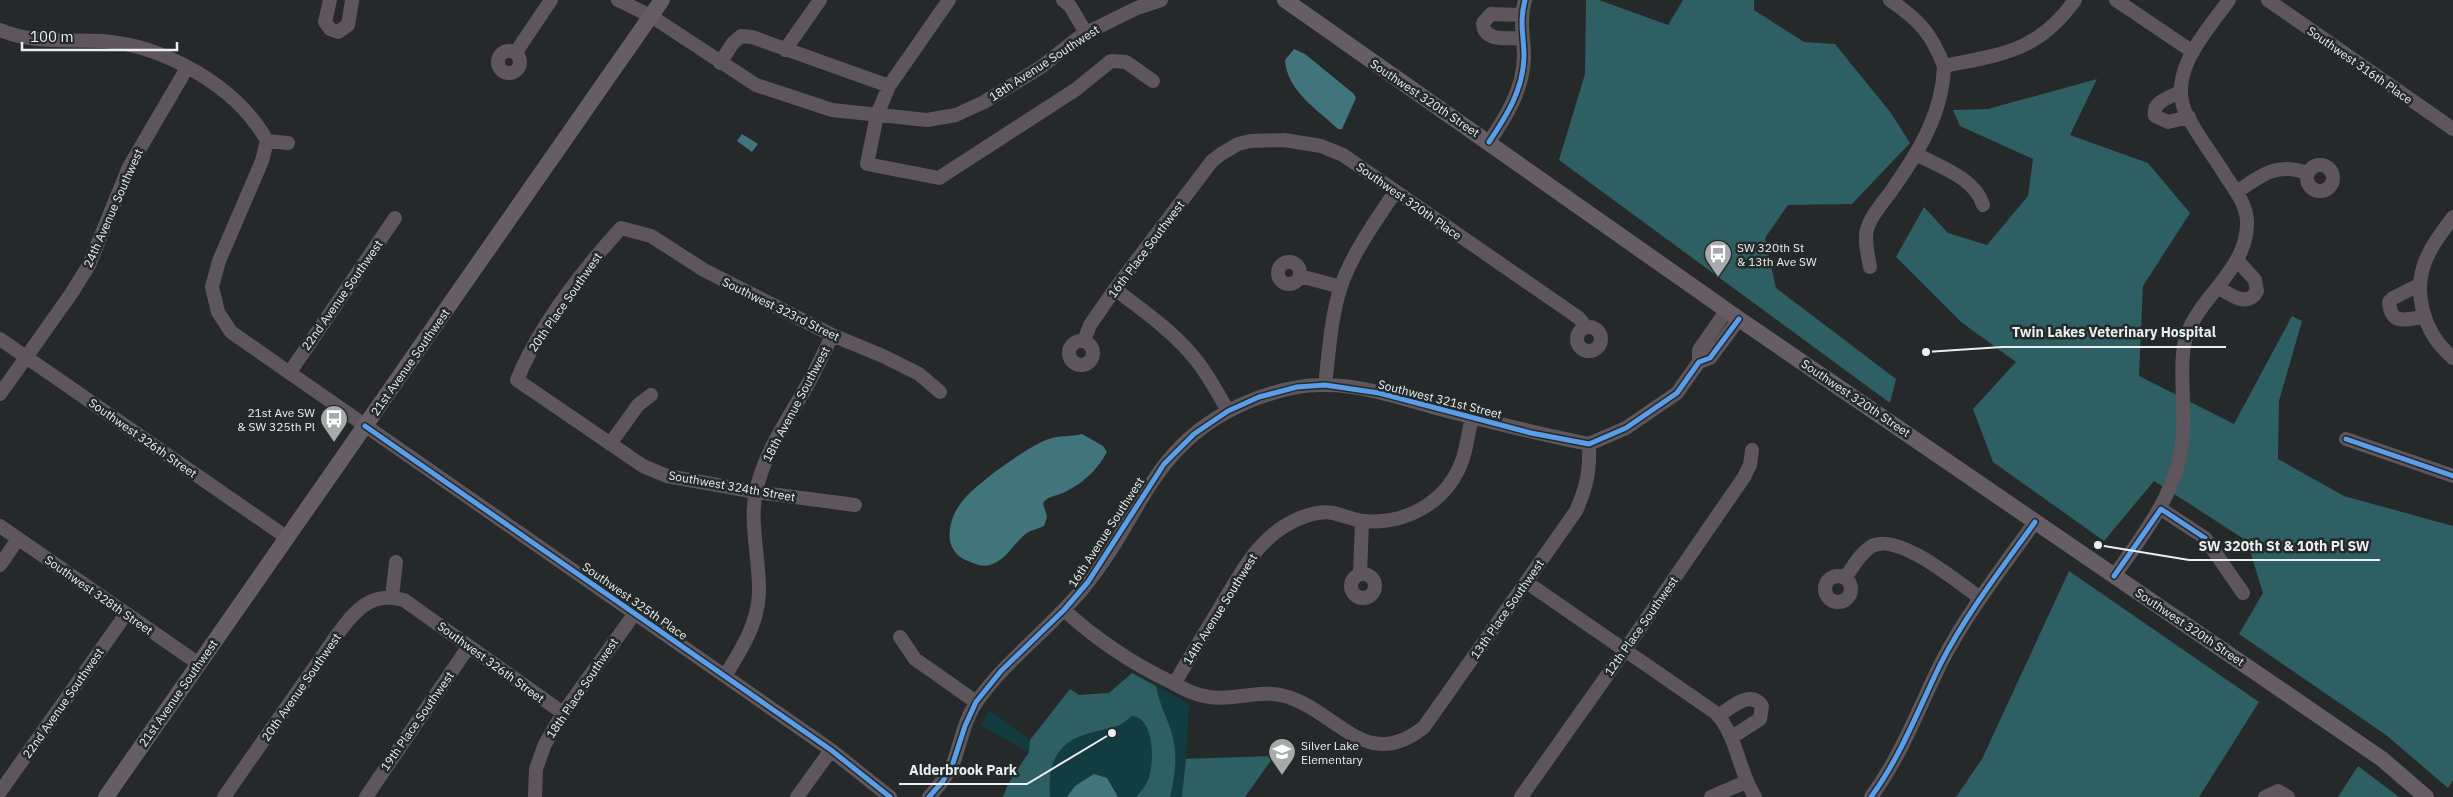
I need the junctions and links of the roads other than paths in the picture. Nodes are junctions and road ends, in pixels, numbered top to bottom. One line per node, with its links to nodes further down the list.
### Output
1 (330, 0): 16 (street)
2 (551, 0): 24 (street)
3 (618, 0): 19 (street, 18th Avenue Southwest)
4 (640, 0): 19 (street)
5 (662, 0): 19 (main road, 21st Avenue Southwest)
6 (820, 0): 23 (street)
7 (949, 0): 30 (street)
8 (1063, 0): 21 (street)
9 (1285, 0): 36 (main road, Southwest 320th Street)
10 (1525, 0): 18 (street)
11 (1890, 0): 27 (street)
12 (2075, 0): 27 (street)
13 (2116, 0): 25 (street)
14 (2229, 0): 25 (street)
15 (2268, 0): 34 (street, Southwest 316th Place)
16 (349, 1)
17 (1155, 1): 21 (street, 18th Avenue Southwest)
18 (1522, 15): 22 (street); 22 (street)
19 (651, 16): 26 (street, 18th Avenue Southwest); 70 (main road, 21st Avenue Southwest)
20 (0, 30): 28 (street)
21 (1086, 33): 32 (street, 18th Avenue Southwest)
22 (1522, 38): 36 (street)
23 (784, 50): 26 (street); 30 (street)
24 (516, 52)
25 (2192, 52): 31 (street)
26 (720, 63): 32 (street, 18th Avenue Southwest)
27 (1944, 66): 38 (street)
28 (188, 68): 35 (street); 60 (street, 24th Avenue Southwest)
29 (1153, 81): 32 (street)
30 (889, 86): 32 (street)
31 (2180, 92): 33 (street); 33 (street)
32 (877, 114)
33 (2189, 117): 42 (street)
34 (2453, 129)
35 (267, 141): 37 (street); 62 (street, Southwest 325th Place)
36 (1489, 142): 54 (main road, Southwest 320th Street)
37 (288, 143)
38 (1916, 154): 43 (street); 48 (street)
39 (1212, 161): 41 (street, Southwest 320th Place); 53 (street, 16th Place Southwest)
40 (2307, 174): 42 (street)
41 (1395, 192): 51 (street); 56 (street, Southwest 320th Place)
42 (2236, 192): 47 (street)
43 (1983, 205)
44 (2453, 217): 50 (street)
45 (395, 218): 62 (street, 22nd Avenue Southwest)
46 (621, 228): 57 (street, Southwest 323rd Street); 63 (street, 20th Place Southwest)
47 (2237, 260): 52 (street); 52 (street)
48 (1870, 267)
49 (1300, 276): 51 (street)
50 (2420, 286): 55 (street); 55 (street)
51 (1341, 287): 64 (street)
52 (2218, 287): 78 (street)
53 (1115, 289): 59 (street, 16th Place Southwest); 68 (street)
54 (1733, 314): 73 (street); 80 (main road, Southwest 320th Street)
55 (2424, 317): 61 (street)
56 (1586, 327)
57 (832, 335): 65 (street, Southwest 323rd Street); 76 (street, 18th Avenue Southwest)
58 (0, 339): 60 (street, Southwest 326th Street)
59 (1084, 341)
60 (25, 357): 66 (street, 24th Avenue Southwest); 82 (street, Southwest 326th Street)
61 (2453, 358)
62 (290, 372): 70 (street, Southwest 325th Place)
63 (517, 380): 72 (street, Southwest 324th Street)
64 (1325, 384): 68 (street, Southwest 321st Street); 69 (street, Southwest 321st Street)
65 (940, 392)
66 (0, 394)
67 (651, 395): 72 (street)
68 (1228, 410): 93 (street, 16th Avenue Southwest)
69 (1472, 417): 73 (street, Southwest 321st Street); 79 (street, 14th Avenue Southwest)
70 (366, 426): 82 (main road, 21st Avenue Southwest); 94 (street, Southwest 325th Place)
71 (2346, 439): 75 (street)
72 (610, 444): 76 (street, Southwest 324th Street)
73 (1589, 444): 89 (street, 13th Place Southwest)
74 (1752, 450): 98 (street, 12th Place Southwest)
75 (2453, 476)
76 (756, 492): 77 (street, Southwest 324th Street); 100 (street, 18th Avenue Southwest)
77 (854, 506)
78 (2161, 509): 87 (street); 90 (street)
79 (1362, 521): 86 (street); 101 (street, 14th Avenue Southwest)
80 (2035, 522): 87 (main road, Southwest 320th Street); 92 (street)
81 (0, 526): 83 (street, Southwest 328th Street)
82 (286, 537): 99 (main road, 21st Avenue Southwest)
83 (18, 539): 85 (street); 95 (street, Southwest 328th Street)
84 (396, 562): 91 (street)
85 (0, 565)
86 (1360, 574)
87 (2114, 576): 122 (main road, Southwest 320th Street)
88 (1845, 578): 92 (street)
89 (1526, 582): 98 (street); 101 (street, 13th Place Southwest)
90 (2243, 593)
91 (392, 597): 97 (street, Southwest 326th Street); 110 (street, 20th Avenue Southwest)
92 (1980, 598): 119 (street)
93 (1064, 610): 101 (street); 102 (street, 16th Avenue Southwest)
94 (635, 613): 100 (street, Southwest 325th Place); 103 (street, 18th Place Southwest)
95 (126, 614): 99 (street, Southwest 328th Street); 108 (street, 22nd Avenue Southwest)
96 (900, 637): 102 (street)
97 (469, 646): 103 (street, Southwest 326th Street); 111 (street, 19th Place Southwest)
98 (1626, 650): 104 (street); 116 (street, 12th Place Southwest)
99 (199, 664): 109 (main road, 21st Avenue Southwest)
100 (725, 676): 106 (street, Southwest 325th Place)
101 (1174, 684)
102 (976, 702): 115 (street, 16th Avenue Southwest)
103 (563, 714): 112 (street, 18th Place Southwest)
104 (1718, 716): 105 (street); 105 (street)
105 (1732, 737): 107 (street)
106 (831, 750): 113 (street); 114 (street, Southwest 325th Place)
107 (1746, 782): 117 (street); 118 (street)
108 (0, 792)
109 (106, 797)
110 (224, 797)
111 (366, 797)
112 (535, 797)
113 (797, 797)
114 (890, 797)
115 (929, 797)
116 (1521, 797)
117 (1711, 797)
118 (1755, 797)
119 (1871, 797)
120 (2265, 797): 121 (street)
121 (2288, 797)
122 (2426, 797)

